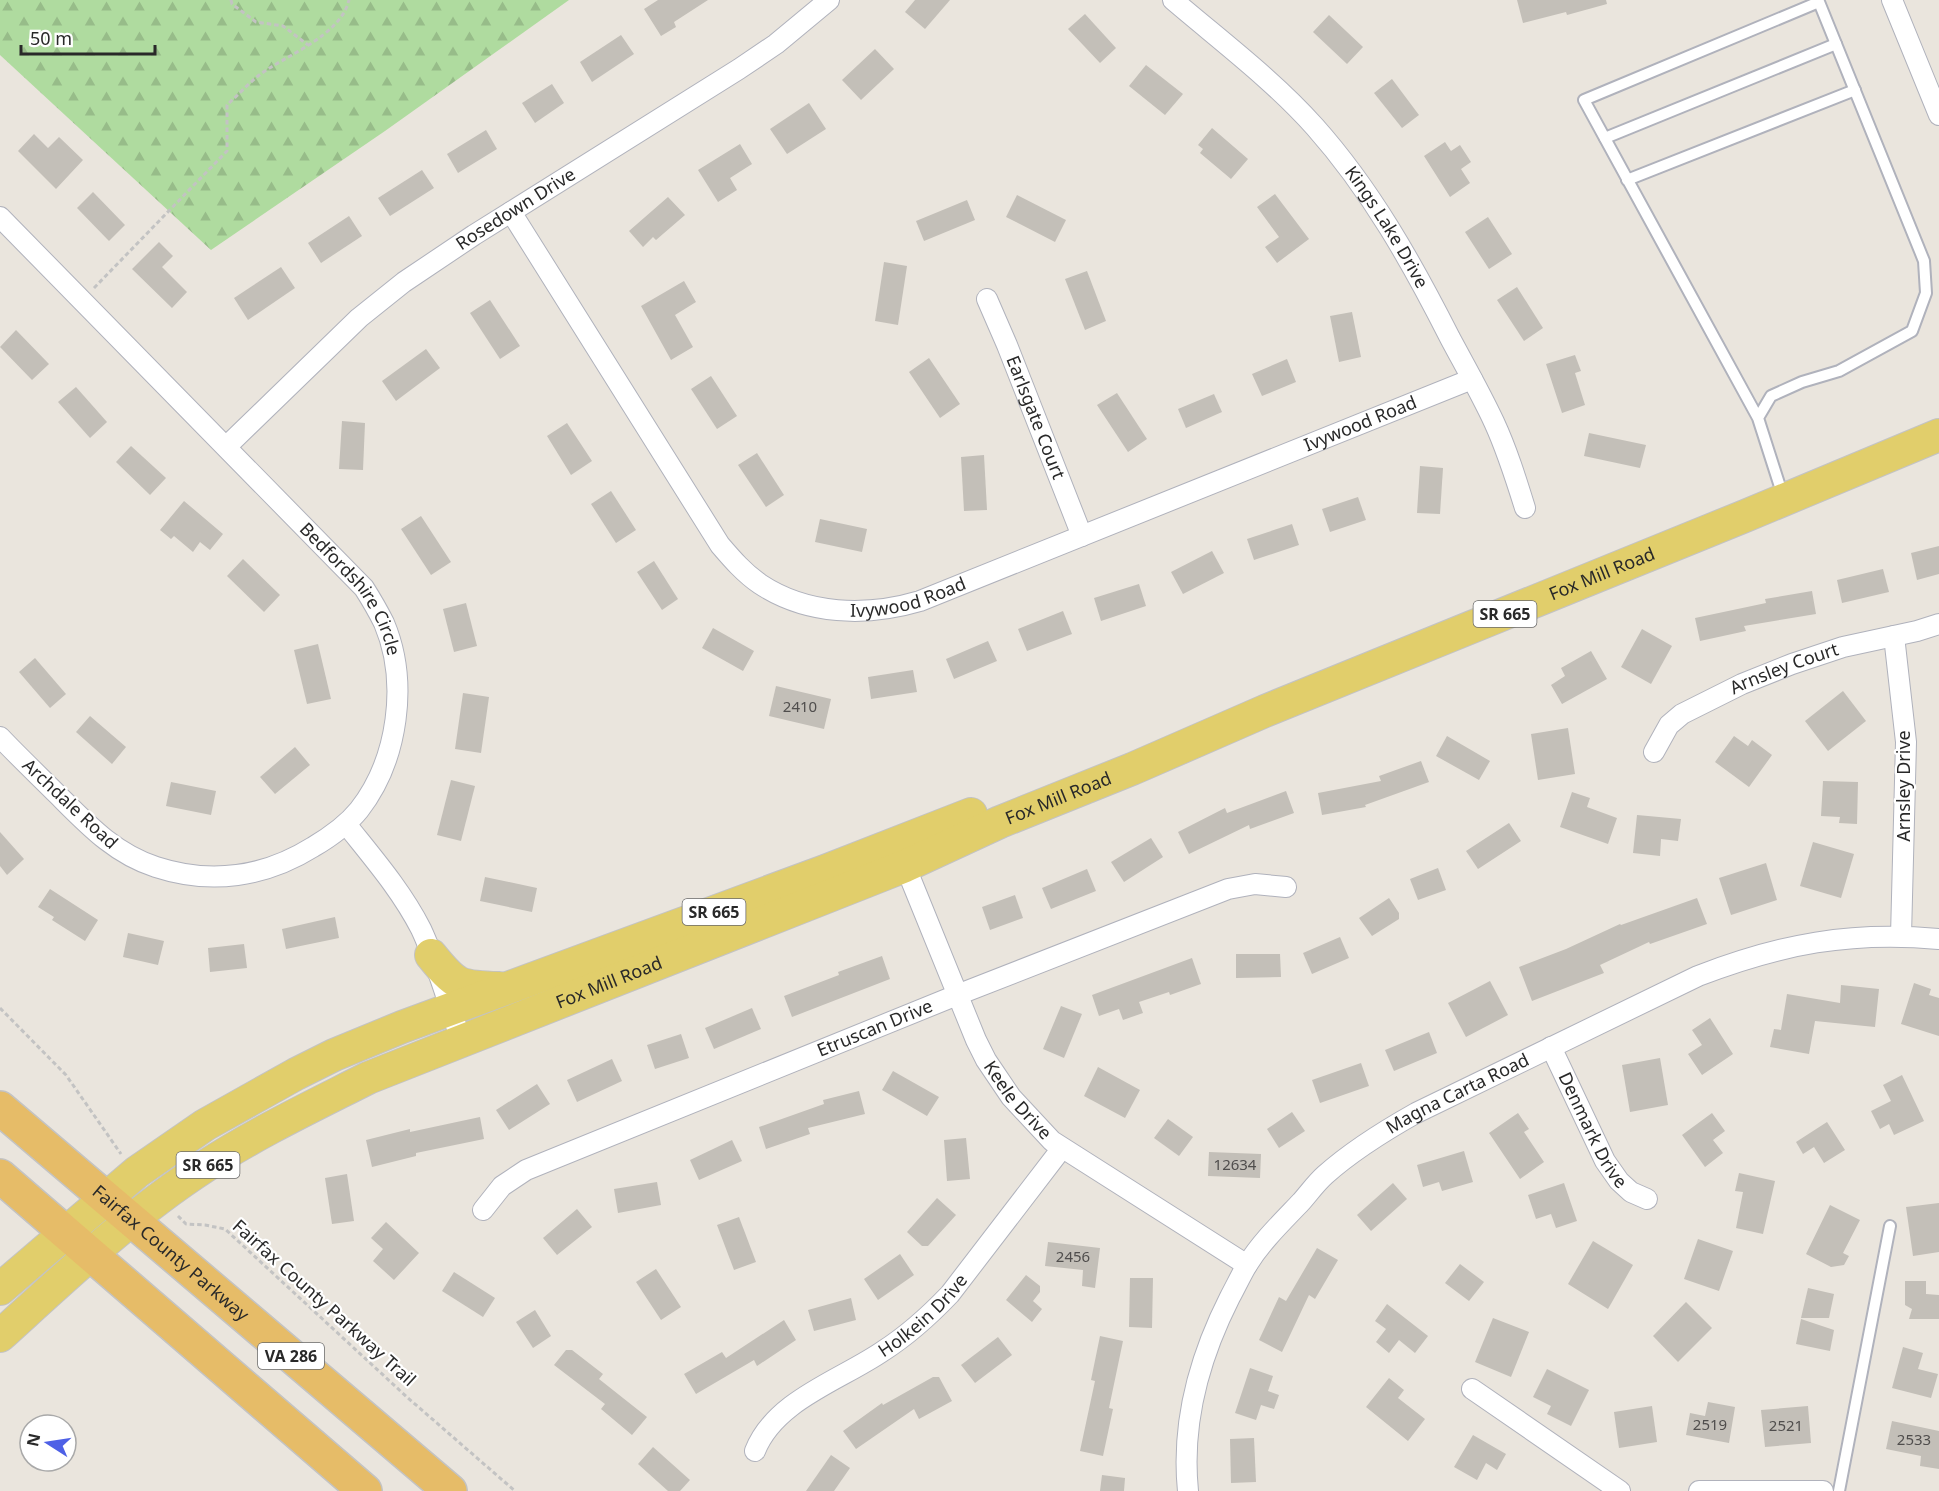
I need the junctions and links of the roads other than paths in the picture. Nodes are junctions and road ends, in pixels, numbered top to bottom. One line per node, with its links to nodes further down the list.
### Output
1 (828, 0): 9 (street, Rosedown Drive)
2 (1173, 0): 12 (street, Kings Lake Drive)
3 (1892, 0): 6 (street)
4 (1836, 44): 5 (lane); 7 (lane); 7 (lane)
5 (1855, 90): 8 (lane); 13 (lane)
6 (1939, 115)
7 (1605, 138): 8 (lane)
8 (1627, 180): 13 (lane)
9 (511, 212): 15 (street, Rosedown Drive); 18 (street, Ivywood Road)
10 (0, 217): 15 (street, Bedfordshire Circle)
11 (987, 299): 18 (street, Earlsgate Court)
12 (1472, 380): 17 (street, Kings Lake Drive); 18 (street, Ivywood Road)
13 (1758, 418): 16 (lane)
14 (1939, 435): 16 (main road, Fox Mill Road / SR 665)
15 (227, 446): 23 (street, Bedfordshire Circle)
16 (1785, 499): 24 (main road, Fox Mill Road / SR 665)
17 (1526, 508)
18 (1082, 536)
19 (1939, 624): 20 (street, Arnsley Court)
20 (1894, 636): 22 (street, Arnsley Court); 26 (street, Arnsley Drive)
21 (0, 737): 23 (street, Archdale Road)
22 (1654, 752)
23 (346, 824): 28 (street)
24 (901, 855): 29 (main road, Fox Mill Road / SR 665); 30 (street, Keele Drive); 32 (main road, Fox Mill Road / SR 665)
25 (1286, 888): 30 (street, Etruscan Drive)
26 (1901, 936): 27 (street, Magna Carta Road); 33 (street, Magna Carta Road)
27 (1939, 939)
28 (431, 955): 29 (main road); 31 (street)
29 (509, 988): 31 (main road, Fox Mill Road / SR 665)
30 (957, 995): 35 (street, Keele Drive); 39 (street, Etruscan Drive)
31 (450, 1010): 32 (street); 37 (main road, Fox Mill Road / SR 665)
32 (462, 1042): 40 (main road, Fox Mill Road / SR 665)
33 (1551, 1047): 38 (street, Denmark Drive); 44 (street, Magna Carta Road)
34 (0, 1108): 37 (highway, Fairfax County Parkway / VA 286)
35 (1062, 1148): 44 (street, Keele Drive); 48 (street, Holkein Drive)
36 (0, 1176): 42 (highway, VA 286)
37 (107, 1198): 40 (highway, Fairfax County Parkway / VA 286); 42 (main road, Fox Mill Road / SR 665)
38 (1647, 1199)
39 (483, 1210)
40 (132, 1221): 43 (main road, Fox Mill Road / SR 665); 50 (highway, Fairfax County Parkway / VA 286)
41 (1890, 1226): 55 (lane)
42 (65, 1232): 43 (highway, VA 286); 45 (main road, Fox Mill Road / SR 665)
43 (91, 1255): 46 (main road, Fox Mill Road / SR 665); 49 (highway, VA 286)
44 (1247, 1265): 51 (street, Magna Carta Road)
45 (0, 1289)
46 (0, 1336)
47 (1472, 1389): 52 (street)
48 (755, 1450)
49 (364, 1491)
50 (450, 1491)
51 (1188, 1491)
52 (1620, 1491)
53 (1699, 1491): 54 (street)
54 (1823, 1491)
55 (1839, 1491)

